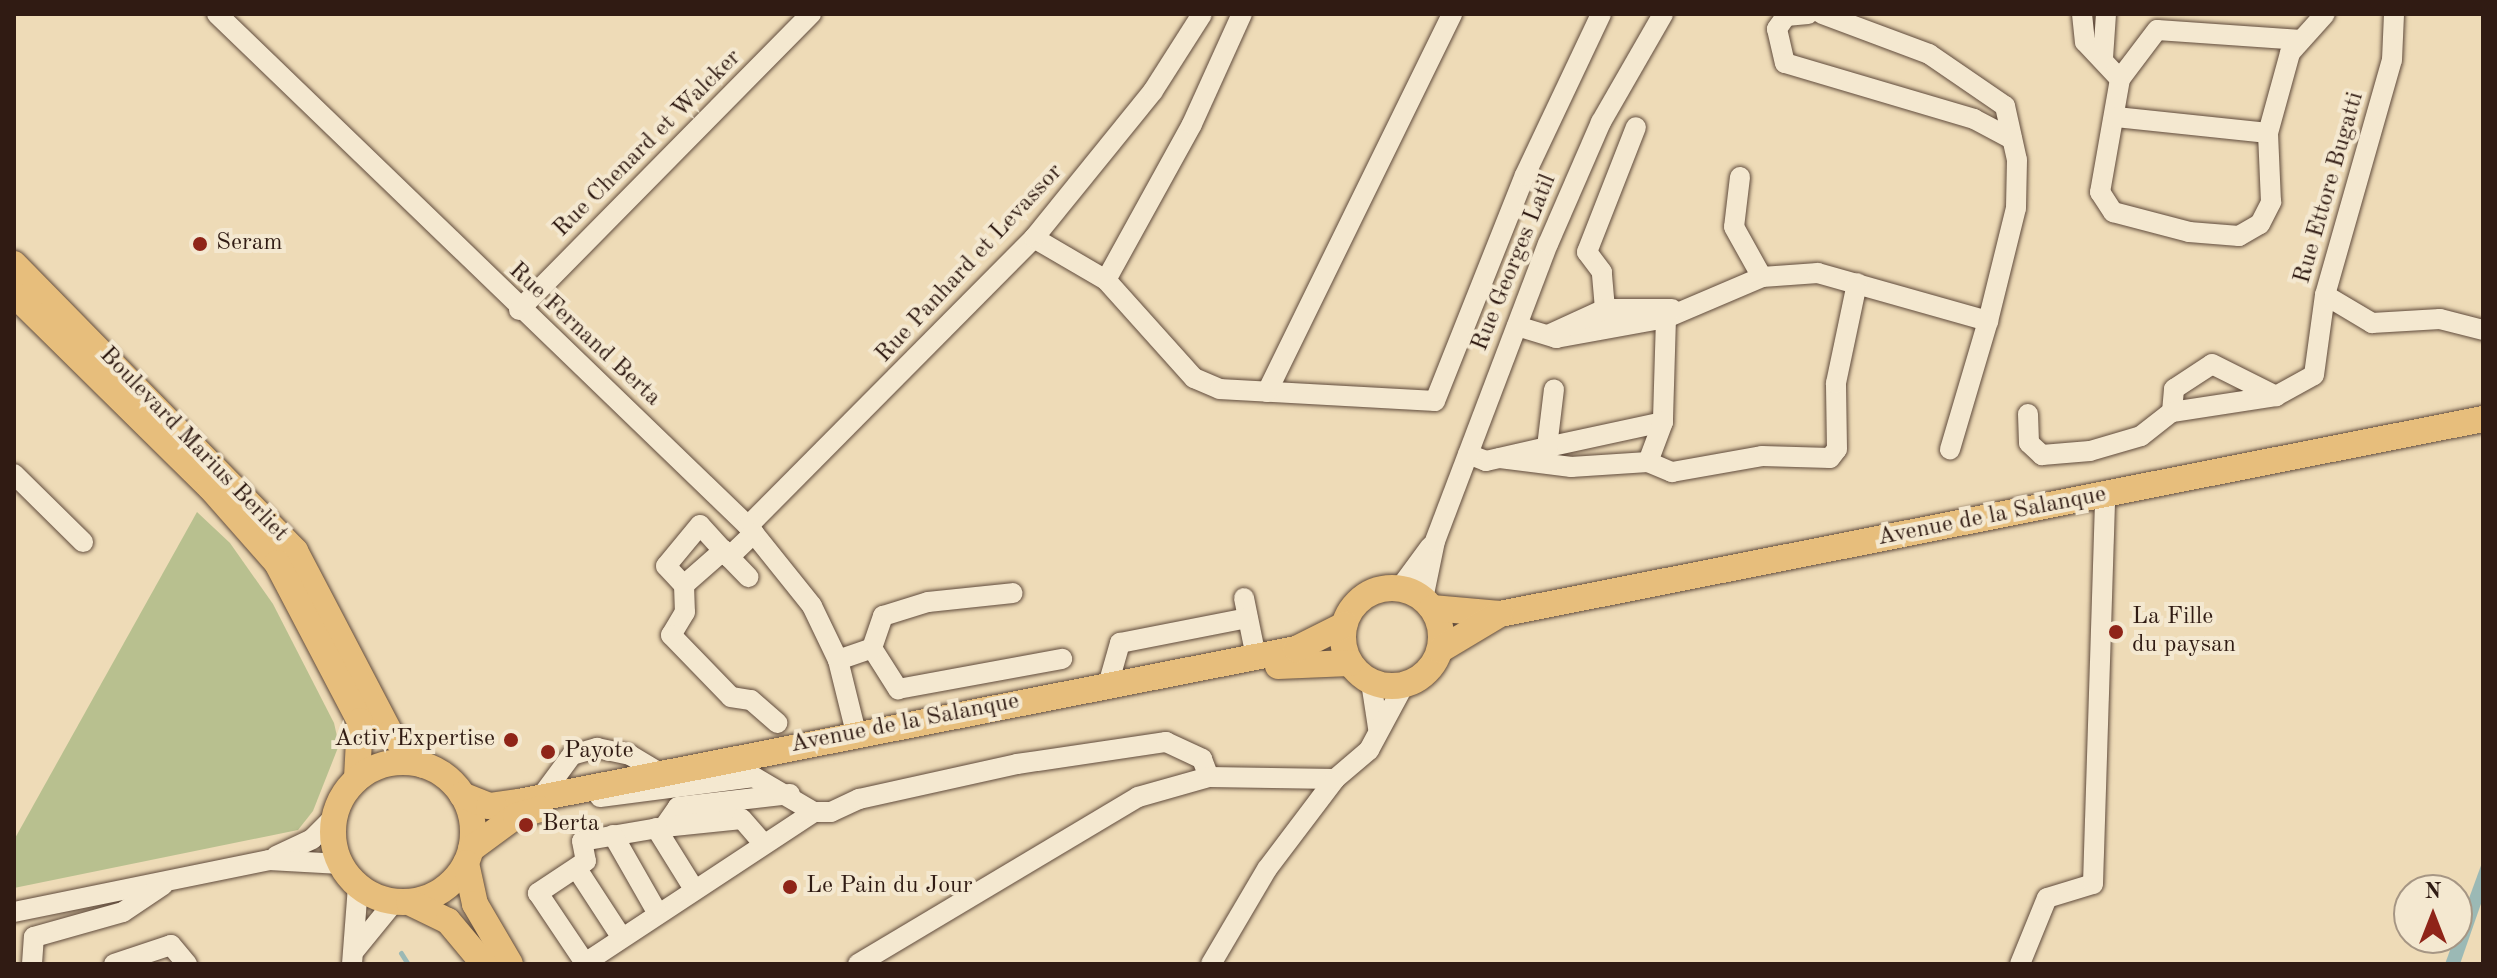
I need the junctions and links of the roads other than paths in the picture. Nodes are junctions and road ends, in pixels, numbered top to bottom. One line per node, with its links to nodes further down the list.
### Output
1 (217, 14): 30 (street, Rue Fernand Berta)
2 (811, 14): 30 (street, Rue Chenard et Walcker)
3 (1202, 14): 22 (street, Rue Panhard et Levassor)
4 (1242, 14): 25 (street)
5 (1452, 14): 38 (street)
6 (1601, 14): 38 (street)
7 (1663, 14): 34 (street, Rue Georges Latil)
8 (1808, 14): 20 (street)
9 (1822, 14): 20 (street)
10 (2082, 14): 15 (street)
11 (2106, 14): 15 (street)
12 (2325, 14): 14 (street)
13 (2394, 14): 28 (street, Rue Ettore Bugatti)
14 (2301, 40): 16 (street); 19 (street)
15 (2103, 58): 16 (street)
16 (2120, 79): 17 (street)
17 (2116, 117): 19 (street); 19 (street)
18 (1636, 127): 29 (street)
19 (2268, 133)
20 (2012, 139): 33 (street)
21 (1740, 177): 24 (street)
22 (1034, 238): 25 (street); 51 (street, Rue Panhard et Levassor)
23 (14, 264): 72 (main road, Boulevard Marius Berliet)
24 (1762, 277): 26 (street); 31 (street)
25 (1106, 280): 38 (street)
26 (1857, 283): 33 (street); 48 (street)
27 (14, 294): 75 (main road, Boulevard Marius Berliet)
28 (2325, 295): 35 (street); 39 (street, Rue Ettore Bugatti)
29 (1605, 309): 31 (street); 36 (street)
30 (519, 310): 51 (street, Rue Fernand Berta)
31 (1686, 310): 32 (street)
32 (1666, 318): 36 (street); 43 (street)
33 (1988, 321): 45 (street)
34 (1517, 326): 36 (street); 46 (street, Rue Georges Latil)
35 (2483, 330)
36 (1546, 336)
37 (1554, 389): 44 (street)
38 (1267, 392)
39 (2276, 396): 40 (street); 40 (street)
40 (2172, 412): 41 (street)
41 (2028, 414)
42 (2483, 419): 50 (main road, Avenue de la Salanque)
43 (1663, 422): 44 (street); 48 (street)
44 (1547, 447): 47 (street)
45 (1950, 449)
46 (1468, 454): 47 (street); 57 (street, Rue Georges Latil)
47 (1500, 458): 48 (street)
48 (1648, 462)
49 (17, 484): 52 (street)
50 (2105, 494): 58 (main road, Avenue de la Salanque); 105 (street)
51 (751, 530): 53 (street, Rue Panhard et Levassor); 64 (street, Rue Fernand Berta)
52 (83, 542)
53 (726, 554): 54 (street); 55 (street, Rue Panhard et Levassor); 55 (street)
54 (748, 577)
55 (684, 585): 69 (street)
56 (1013, 593): 60 (street)
57 (1418, 598): 58 (main road); 59 (main road); 61 (main road)
58 (1500, 614): 61 (main road)
59 (1344, 625): 62 (main road, Avenue de la Salanque); 65 (main road)
60 (872, 648): 63 (street); 64 (street)
61 (1440, 650): 68 (main road)
62 (1256, 657): 67 (main road, Avenue de la Salanque); 67 (street)
63 (1062, 659)
64 (838, 660): 71 (street, Rue Fernand Berta)
65 (1350, 663): 66 (main road); 80 (main road, Avenue de la Salanque)
66 (1371, 682): 68 (main road); 70 (street)
67 (1108, 685): 71 (main road, Avenue de la Salanque)
68 (1404, 685): 70 (street)
69 (777, 723)
70 (1378, 728): 76 (street)
71 (856, 733): 73 (main road, Avenue de la Salanque)
72 (423, 765): 75 (main road); 78 (main road)
73 (660, 773): 79 (main road, Avenue de la Salanque); 79 (street)
74 (1209, 777): 76 (street); 81 (street); 103 (street)
75 (357, 779): 82 (main road)
76 (1335, 779): 104 (street)
77 (790, 794): 80 (street); 81 (street); 83 (street)
78 (462, 795): 79 (main road, Avenue de la Salanque); 86 (main road)
79 (541, 797)
80 (600, 797): 86 (main road, Avenue de la Salanque)
81 (814, 812): 85 (street)
82 (334, 817): 87 (street); 88 (main road)
83 (660, 827): 84 (street); 85 (street); 92 (street)
84 (613, 835): 89 (street); 95 (street)
85 (764, 844): 92 (street)
86 (468, 856): 93 (main road); 102 (main road)
87 (269, 860): 88 (street); 90 (street)
88 (341, 864): 91 (main road)
89 (577, 869): 96 (street); 96 (street)
90 (172, 879): 94 (street); 98 (street)
91 (358, 886): 93 (main road); 97 (street)
92 (694, 889): 95 (street)
93 (402, 902): 97 (street); 101 (main road)
94 (14, 912)
95 (658, 914): 96 (street)
96 (622, 938)
97 (352, 959)
98 (32, 964)
99 (114, 964): 100 (street)
100 (187, 964)
101 (484, 964)
102 (510, 964)
103 (858, 964)
104 (1211, 964)
105 (2020, 964)

